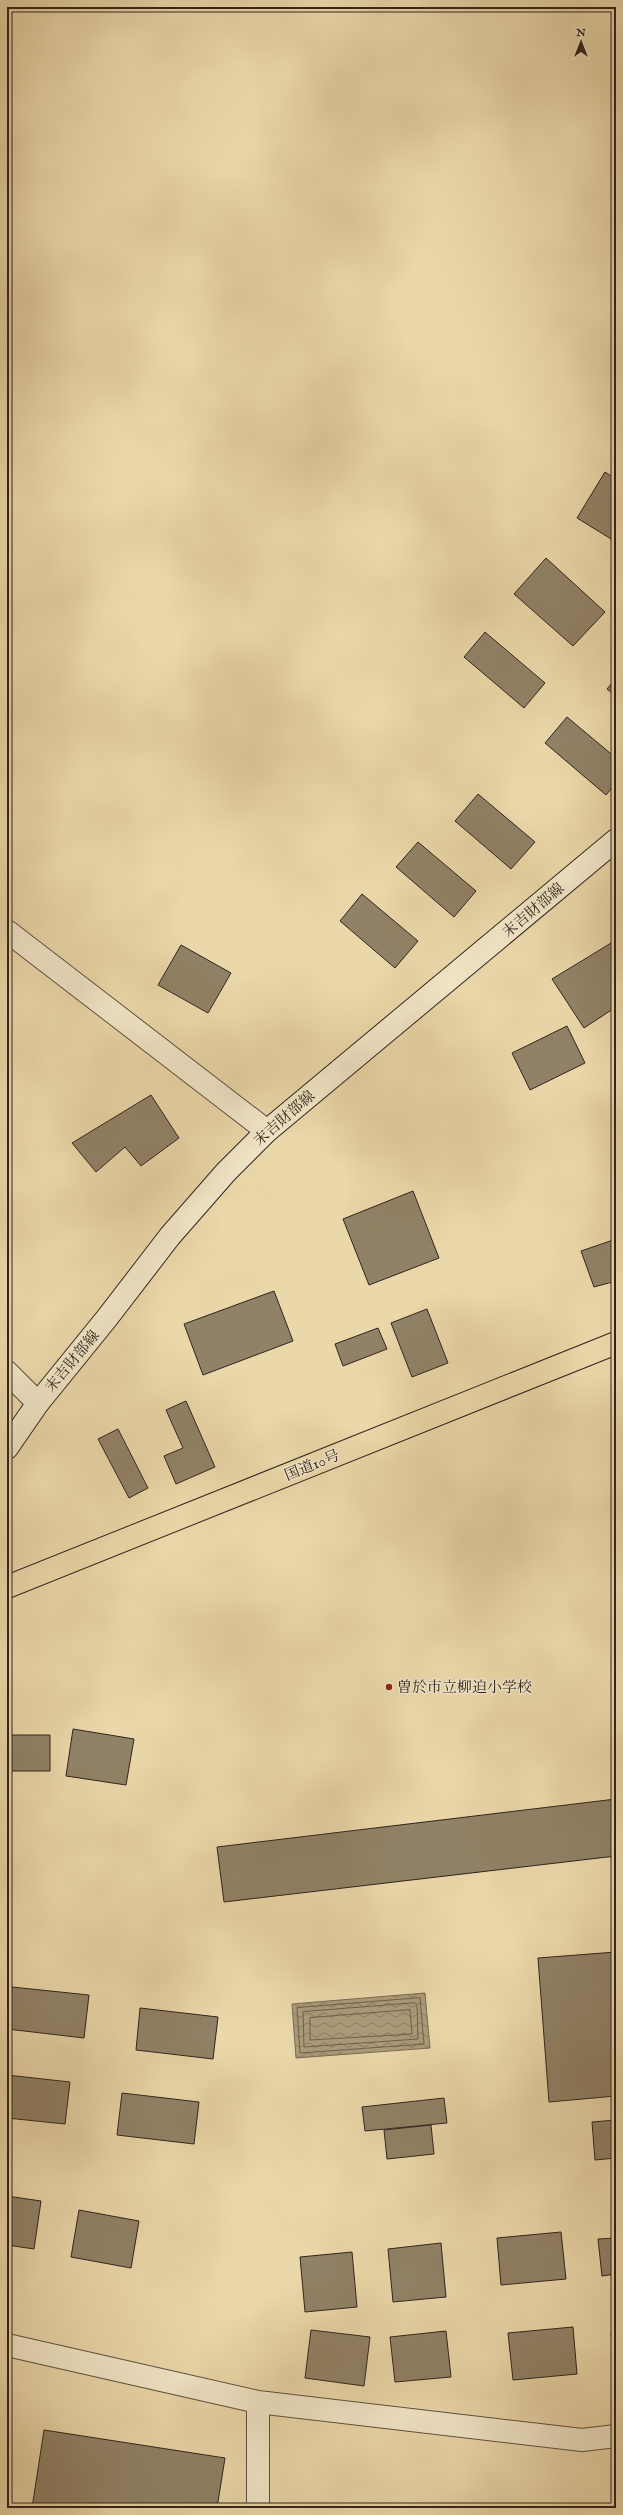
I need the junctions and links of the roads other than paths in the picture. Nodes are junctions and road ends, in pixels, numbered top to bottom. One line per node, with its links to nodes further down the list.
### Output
1 (616, 840): 3 (street, 末吉財部線)
2 (7, 931): 3 (street)
3 (267, 1131): 6 (street, 末吉財部線)
4 (616, 1343): 8 (highway, 国道10号)
5 (7, 1372): 6 (street)
6 (38, 1403): 7 (street, 末吉財部線)
7 (7, 1448)
8 (7, 1587)
9 (7, 2345): 10 (street)
10 (258, 2402): 11 (street); 12 (street)
11 (616, 2436)
12 (258, 2508)

